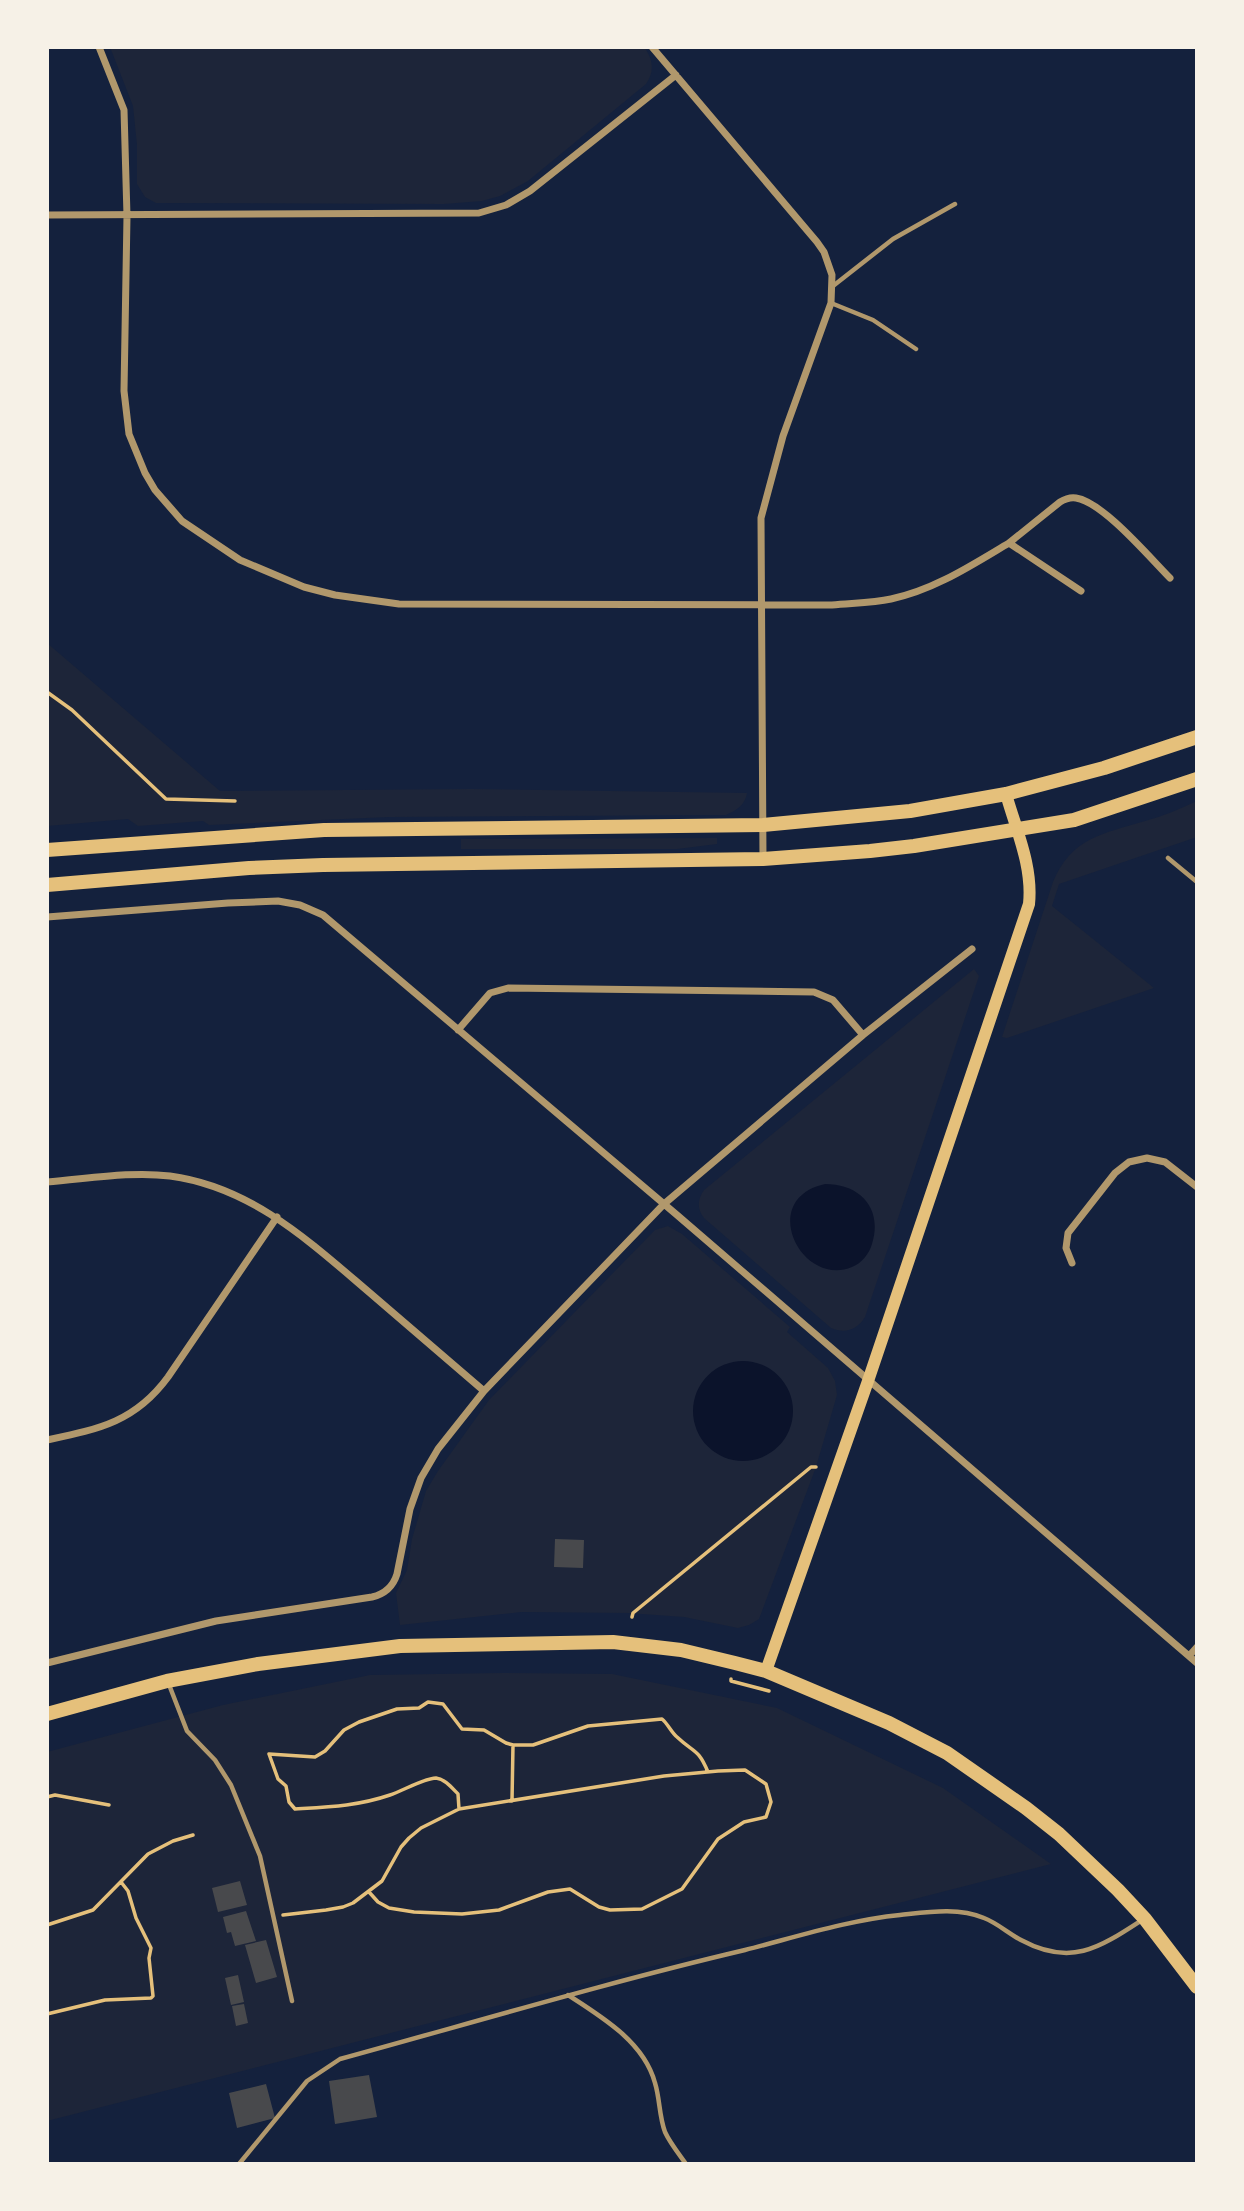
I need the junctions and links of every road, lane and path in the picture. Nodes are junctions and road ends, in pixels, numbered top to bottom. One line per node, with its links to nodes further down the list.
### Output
1 (99, 47): 6 (street)
2 (652, 47): 3 (street)
3 (676, 75): 6 (street); 7 (street)
4 (955, 204): 7 (lane)
5 (47, 215): 6 (street)
6 (127, 216): 13 (street)
7 (833, 286): 8 (street)
8 (831, 303): 9 (lane); 13 (street)
9 (916, 349)
10 (1009, 543): 11 (street); 12 (street); 13 (street)
11 (1170, 578)
12 (1081, 591)
13 (760, 604): 19 (street)
14 (47, 692): 18 (path)
15 (1197, 737): 17 (main road)
16 (1197, 779): 20 (main road)
17 (1006, 794): 19 (main road); 20 (main road)
18 (235, 801)
19 (763, 825): 21 (main road); 23 (street)
20 (1016, 828): 23 (main road); 35 (main road)
21 (47, 850)
22 (1168, 858): 24 (lane)
23 (762, 859): 25 (main road)
24 (1197, 882)
25 (47, 885)
26 (47, 917): 28 (street)
27 (972, 949): 29 (street)
28 (458, 1030): 29 (street); 32 (street)
29 (863, 1035): 32 (street)
30 (47, 1182): 33 (street)
31 (1197, 1187): 34 (street)
32 (664, 1204): 35 (street); 36 (street)
33 (277, 1217): 36 (street); 37 (street)
34 (1072, 1263)
35 (868, 1381): 41 (street); 44 (main road)
36 (484, 1391): 42 (street)
37 (47, 1440)
38 (816, 1467): 39 (path)
39 (632, 1617)
40 (1197, 1647): 41 (street)
41 (1189, 1656): 43 (street)
42 (47, 1663)
43 (1197, 1663)
44 (765, 1671): 46 (main road); 59 (main road)
45 (732, 1677): 47 (path)
46 (167, 1681): 48 (main road); 58 (lane)
47 (771, 1692)
48 (47, 1714)
49 (513, 1745): 50 (path); 52 (path); 54 (path)
50 (708, 1772): 52 (path); 57 (path)
51 (47, 1797): 53 (path)
52 (512, 1801): 54 (path)
53 (110, 1805)
54 (459, 1810): 57 (path)
55 (193, 1835): 56 (path)
56 (121, 1882): 60 (path); 64 (path)
57 (369, 1892): 58 (path)
58 (274, 1916): 63 (lane)
59 (1145, 1919): 61 (main road); 62 (lane)
60 (47, 1925)
61 (1197, 1987)
62 (568, 1996): 65 (lane); 66 (lane)
63 (292, 2001)
64 (47, 2014)
65 (239, 2164)
66 (686, 2164)

